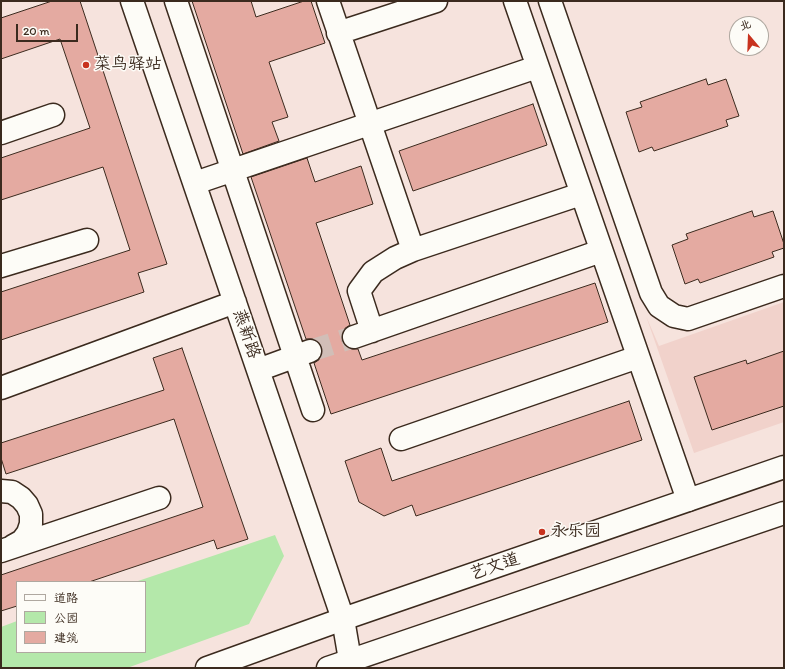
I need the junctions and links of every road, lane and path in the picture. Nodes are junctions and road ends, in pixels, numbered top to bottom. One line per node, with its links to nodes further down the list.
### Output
1 (132, 1): 13 (street, 燕新路)
2 (176, 1): 12 (street)
3 (328, 1): 7 (street)
4 (436, 1): 7 (street)
5 (515, 1): 8 (street)
6 (550, 1): 19 (street)
7 (338, 33): 10 (street)
8 (537, 67): 10 (street); 14 (street)
9 (53, 115): 11 (street)
10 (369, 124): 12 (street); 16 (street)
11 (1, 133)
12 (233, 170): 13 (street); 21 (street)
13 (195, 183): 20 (street, 燕新路)
14 (581, 194): 16 (street); 17 (street)
15 (86, 240): 18 (street)
16 (413, 250): 17 (street)
17 (601, 252): 22 (street)
18 (1, 266)
19 (784, 286)
20 (235, 302): 23 (street, 燕新路); 24 (street)
21 (303, 354): 23 (street); 25 (street)
22 (638, 357): 26 (street); 30 (street)
23 (258, 370): 33 (street, 燕新路)
24 (1, 388)
25 (313, 410)
26 (401, 439)
27 (784, 467): 30 (street, 艺文道)
28 (1, 491): 32 (street)
29 (159, 498): 32 (street)
30 (688, 500): 33 (street, 艺文道)
31 (784, 513): 34 (street)
32 (6, 548)
33 (343, 619): 34 (street, 燕新路); 35 (street, 艺文道)
34 (352, 664): 36 (street)
35 (207, 668)
36 (328, 668)

